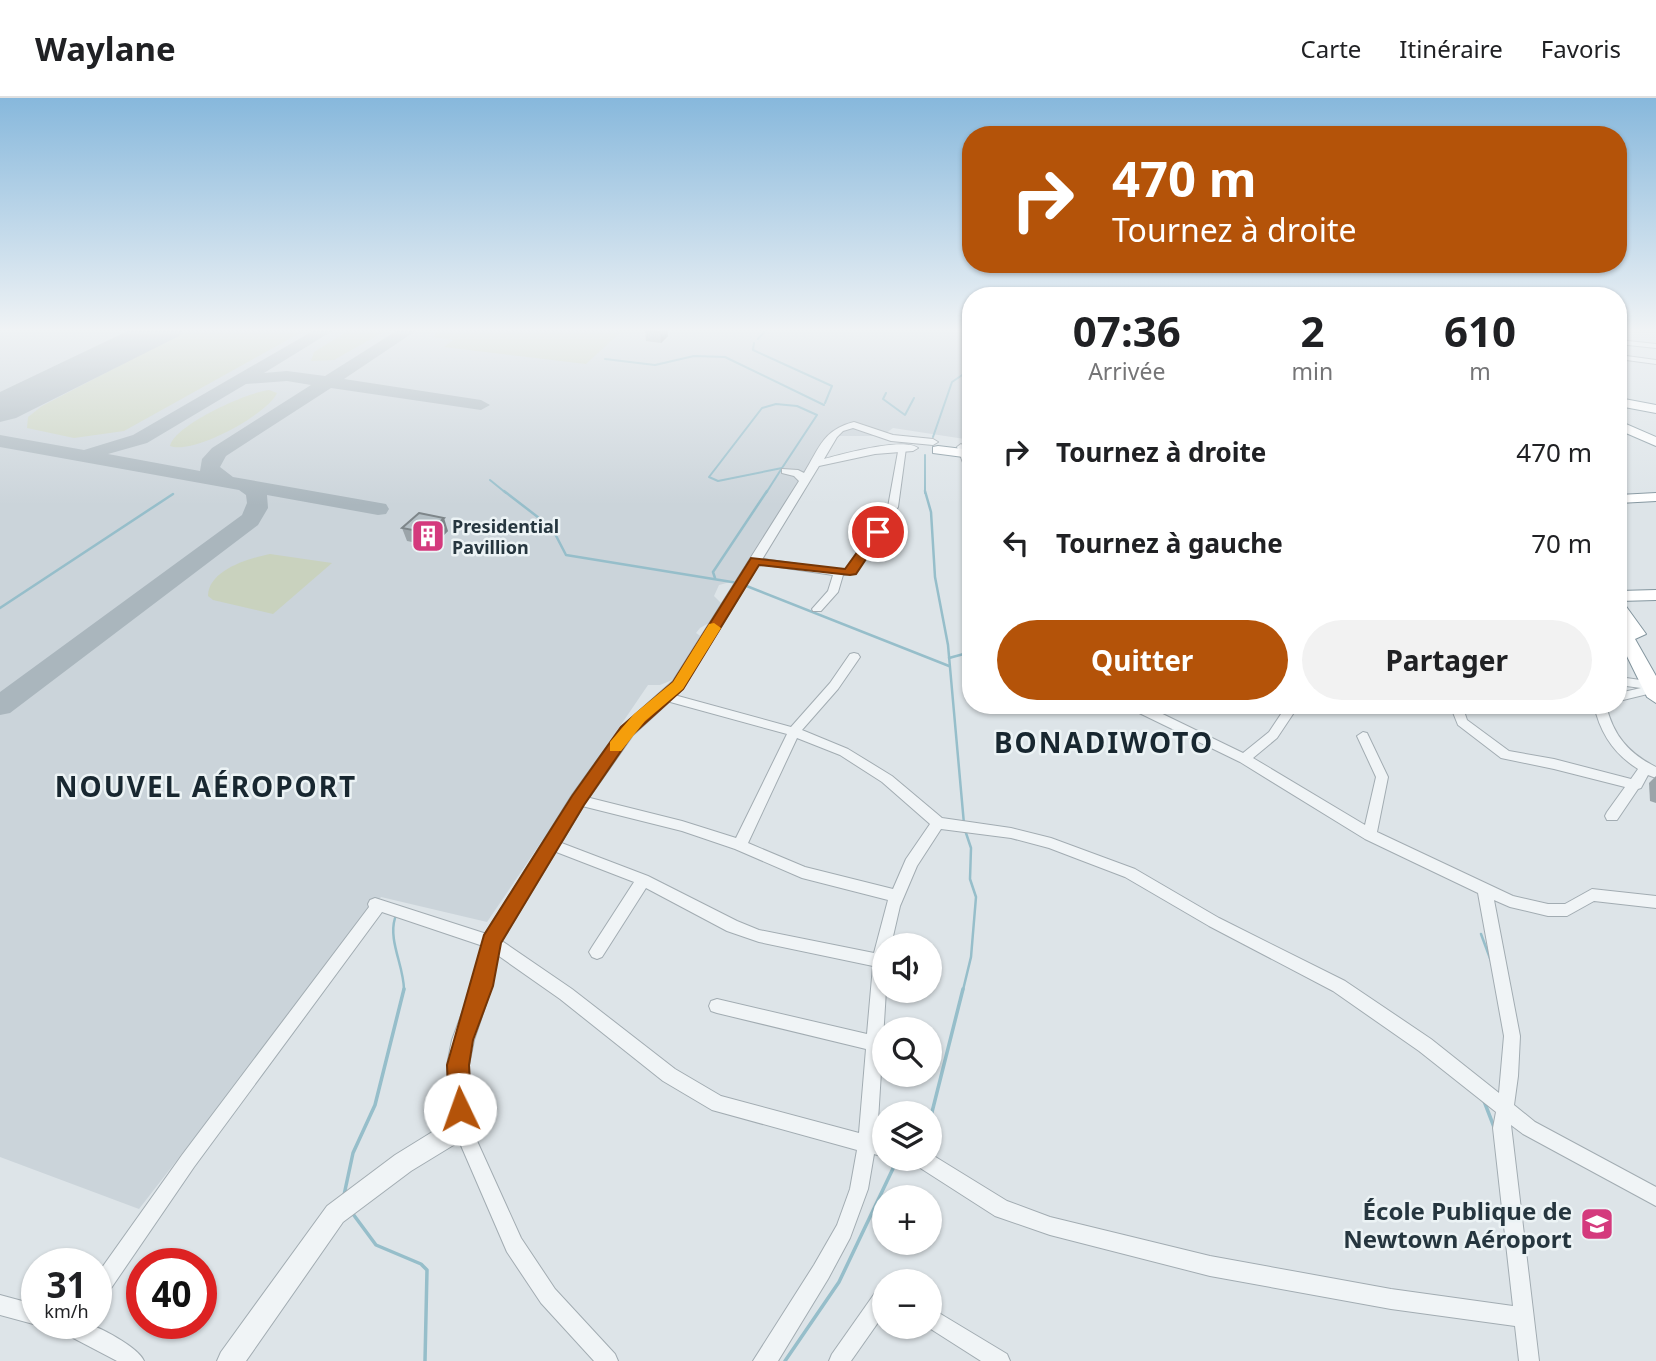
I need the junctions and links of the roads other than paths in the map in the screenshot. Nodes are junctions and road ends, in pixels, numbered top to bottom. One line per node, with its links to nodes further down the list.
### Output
1 (1627, 405): 3 (highway)
2 (1627, 412): 3 (highway)
3 (1656, 414)
4 (1627, 429): 5 (highway)
5 (1656, 442)
6 (938, 445): 7 (highway); 8 (street); 10 (street)
7 (962, 448)
8 (902, 449): 9 (street); 16 (street)
9 (859, 453): 10 (street); 12 (street)
10 (816, 464): 12 (street)
11 (786, 471): 12 (street)
12 (804, 484): 15 (street)
13 (1656, 496): 14 (highway)
14 (1627, 498)
15 (755, 561): 16 (street); 27 (street)
16 (839, 573): 19 (street)
17 (1656, 594): 18 (highway)
18 (1627, 599)
19 (817, 609)
20 (1627, 610): 23 (highway)
21 (1627, 642): 25 (highway)
22 (854, 657): 32 (street)
23 (1656, 665)
24 (1627, 683): 25 (street)
25 (1653, 690): 26 (street)
26 (1627, 695)
27 (667, 697): 32 (street); 37 (street)
28 (1152, 714): 34 (street)
29 (1287, 714): 34 (street)
30 (1459, 714): 36 (street)
31 (1602, 714): 35 (street)
32 (794, 732): 39 (street); 42 (street)
33 (1363, 736): 40 (street)
34 (1244, 759): 40 (street)
35 (1651, 771): 36 (street)
36 (1636, 785): 38 (street)
37 (578, 800): 41 (street); 42 (street)
38 (1612, 816)
39 (938, 823): 45 (street); 53 (street)
40 (1370, 835): 44 (street)
41 (551, 844): 43 (street); 48 (street)
42 (740, 845): 45 (street)
43 (643, 880): 49 (street); 50 (street)
44 (1485, 890): 46 (street); 53 (street)
45 (895, 896): 47 (street)
46 (1656, 902)
47 (886, 933)
48 (491, 942): 54 (street); 55 (street); 59 (street)
49 (597, 952)
50 (872, 960)
51 (717, 1006): 52 (street)
52 (872, 1043)
53 (1504, 1110): 58 (street); 63 (street)
54 (462, 1127): 67 (street); 68 (street)
55 (872, 1145)
56 (872, 1160): 69 (street)
57 (941, 1171): 63 (street)
58 (1656, 1197)
59 (112, 1270)
60 (0, 1305): 61 (street)
61 (21, 1311)
62 (872, 1314): 70 (street)
63 (1523, 1317): 72 (street)
64 (942, 1325): 71 (street)
65 (97, 1339): 66 (street)
66 (134, 1361)
67 (230, 1361)
68 (608, 1361)
69 (763, 1361)
70 (839, 1361)
71 (1000, 1361)
72 (1529, 1361)

